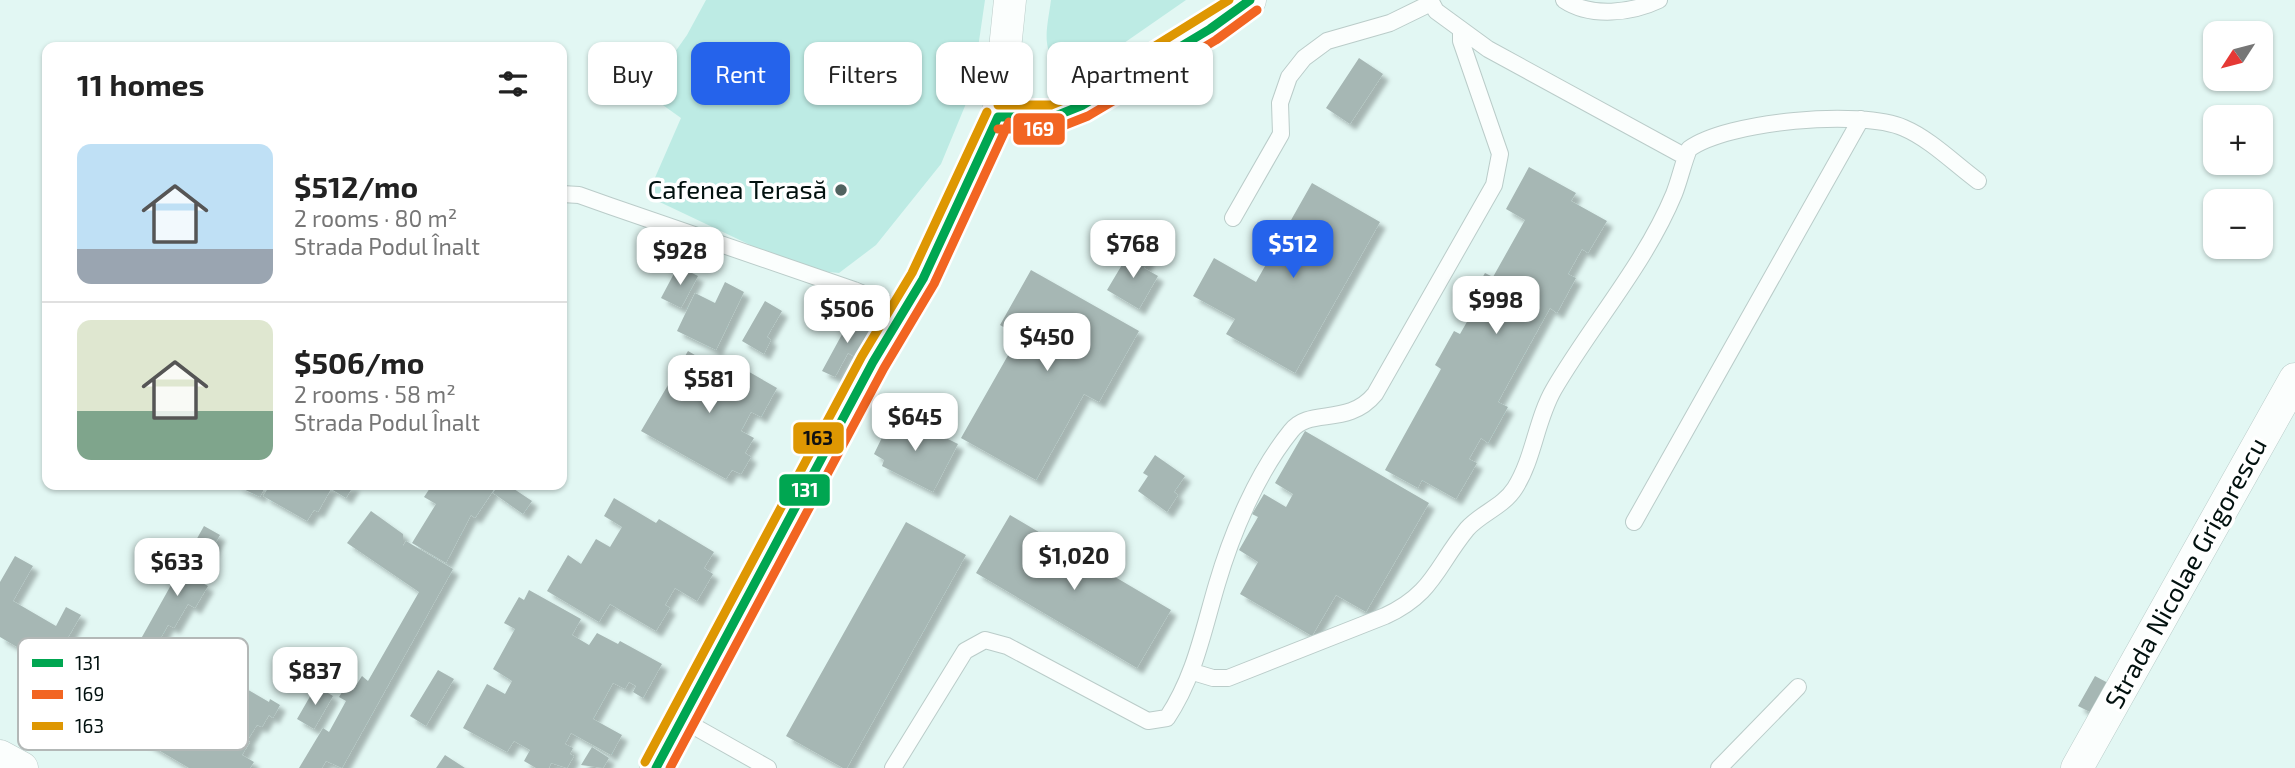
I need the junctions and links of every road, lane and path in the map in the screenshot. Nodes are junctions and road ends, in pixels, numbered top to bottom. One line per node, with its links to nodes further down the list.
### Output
1 (1010, 0): 7 (street)
2 (1250, 0): 7 (street)
3 (1564, 0): 4 (lane)
4 (1659, 0)
5 (1431, 1): 6 (lane); 12 (lane)
6 (1461, 32): 9 (lane); 16 (lane)
7 (998, 117): 13 (street)
8 (1861, 119): 9 (lane); 10 (lane); 15 (lane)
9 (1686, 157): 16 (lane)
10 (1978, 181)
11 (567, 194): 13 (lane)
12 (1233, 218)
13 (904, 311): 18 (street)
14 (2295, 379): 25 (street, Strada Nicolae Grigorescu)
15 (1634, 522)
16 (1193, 672): 23 (lane)
17 (1798, 687): 24 (lane)
18 (681, 719): 21 (street); 22 (lane)
19 (0, 756): 20 (street)
20 (22, 768)
21 (656, 768)
22 (768, 768)
23 (893, 768)
24 (1719, 768)
25 (2077, 768)

